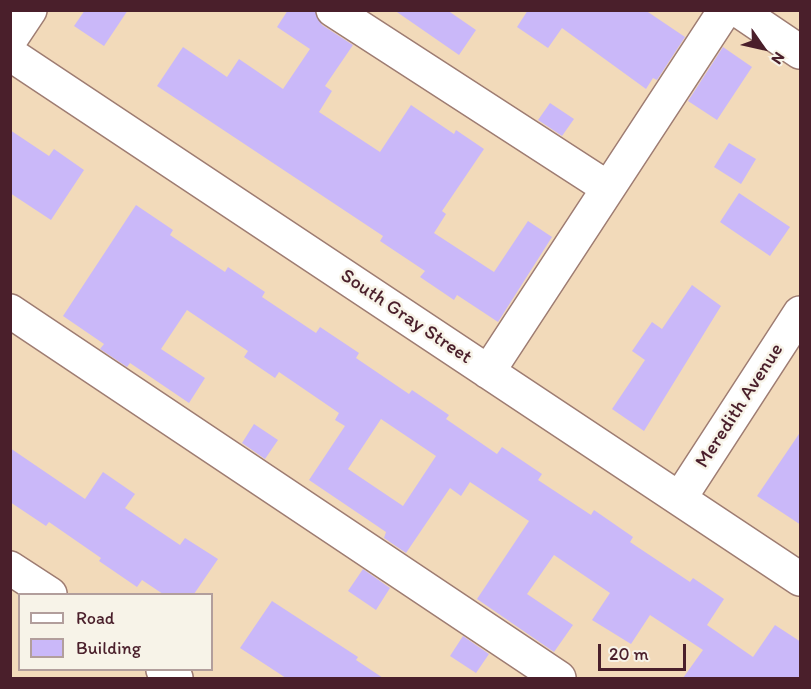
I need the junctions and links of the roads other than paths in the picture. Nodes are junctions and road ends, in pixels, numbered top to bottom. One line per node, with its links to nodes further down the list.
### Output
1 (30, 10): 5 (street)
2 (333, 10): 8 (street)
3 (725, 10): 8 (street)
4 (738, 10): 6 (street)
5 (10, 40)
6 (801, 52)
7 (10, 54): 11 (street, South Gray Street)
8 (608, 188): 11 (street)
9 (10, 311): 16 (street)
10 (801, 313): 12 (street, Meredith Avenue)
11 (488, 372): 12 (street, South Gray Street)
12 (680, 498): 14 (street, South Gray Street)
13 (10, 568): 15 (street)
14 (801, 579)
15 (48, 593)
16 (559, 678)

